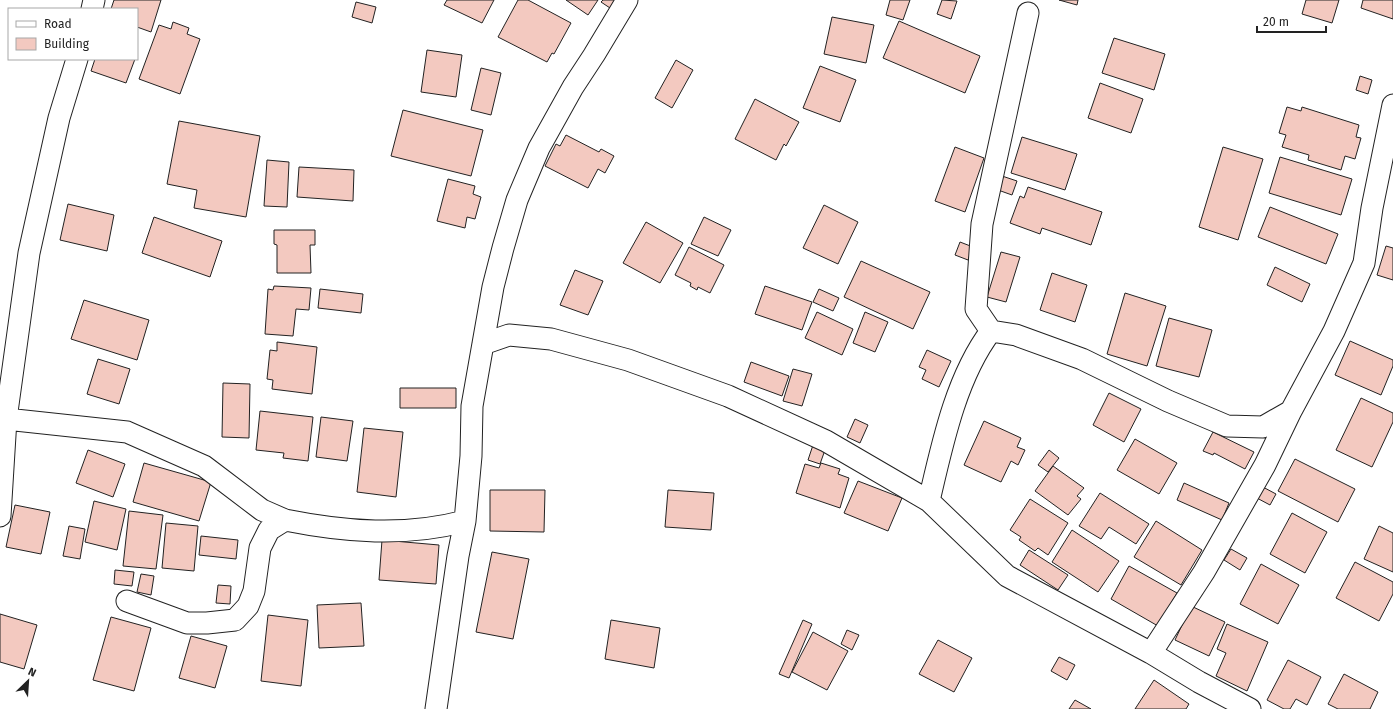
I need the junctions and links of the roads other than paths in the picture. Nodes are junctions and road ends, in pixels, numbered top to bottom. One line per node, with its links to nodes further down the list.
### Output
1 (626, 0): 6 (street)
2 (1028, 12): 5 (street)
3 (77, 60): 8 (street)
4 (1393, 105): 7 (street)
5 (992, 331): 7 (street); 9 (street)
6 (483, 344): 9 (street); 12 (street)
7 (1291, 411): 14 (street)
8 (6, 419): 10 (street); 11 (street)
9 (929, 501): 14 (street)
10 (0, 516)
11 (285, 520): 12 (street); 13 (street)
12 (465, 521): 15 (street)
13 (127, 601)
14 (1151, 653): 16 (street)
15 (436, 709)
16 (1250, 709)

